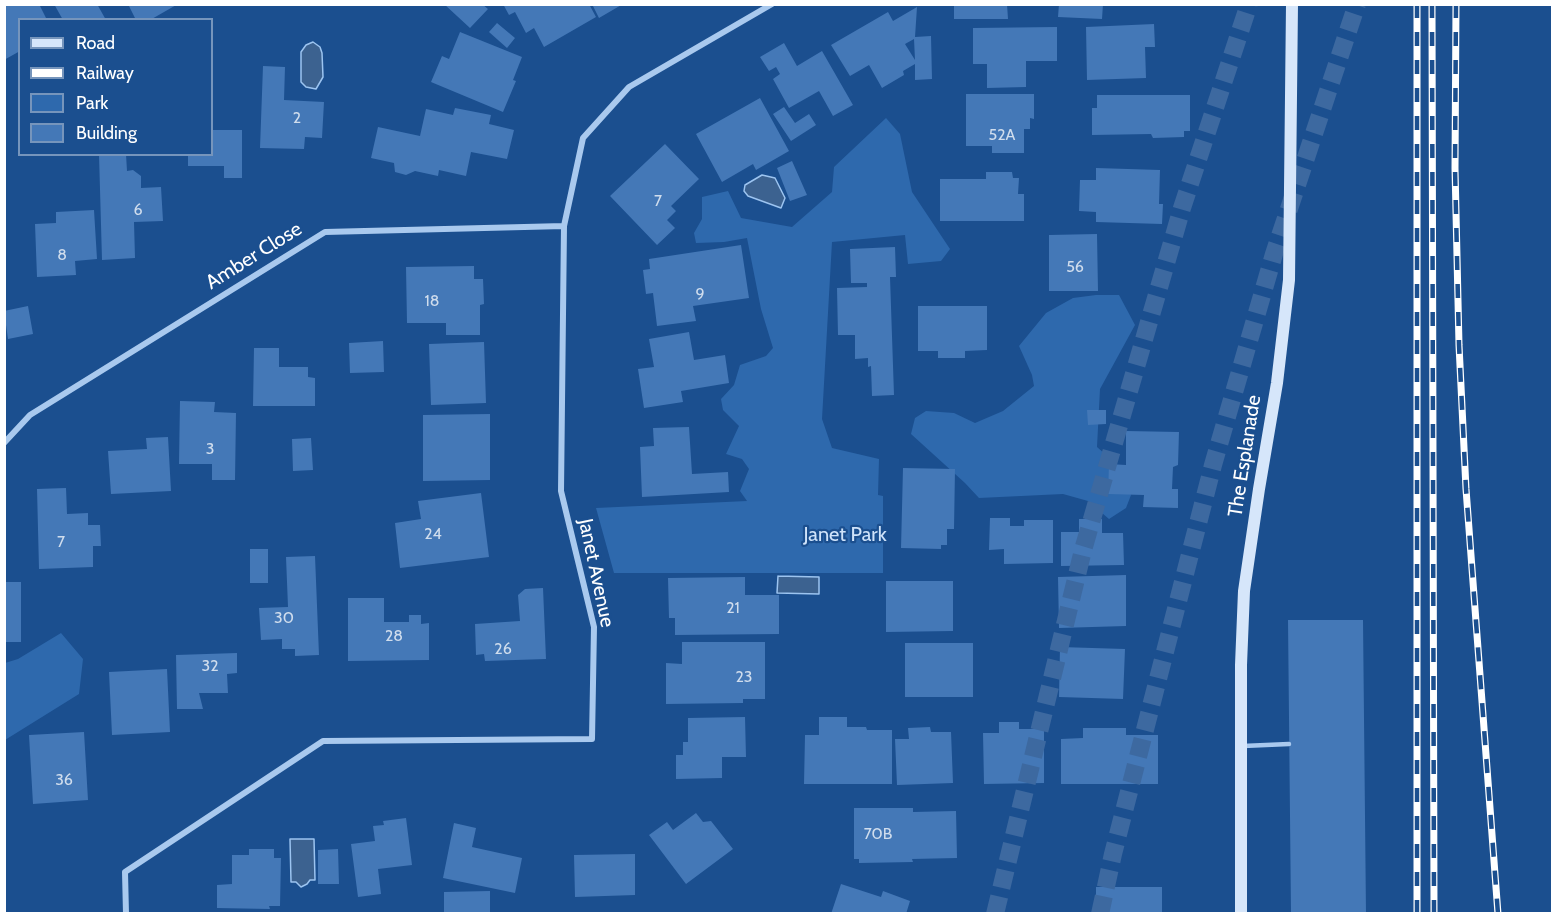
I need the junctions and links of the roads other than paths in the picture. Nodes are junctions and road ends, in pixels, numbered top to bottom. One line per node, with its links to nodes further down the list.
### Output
1 (772, 4): 3 (street, Janet Avenue)
2 (1292, 4): 6 (main road, The Esplanade)
3 (564, 226): 4 (street, Amber Close); 7 (street, Janet Avenue)
4 (4, 443)
5 (1289, 744): 6 (lane)
6 (1241, 747): 8 (main road, The Esplanade)
7 (126, 914)
8 (1241, 914)

